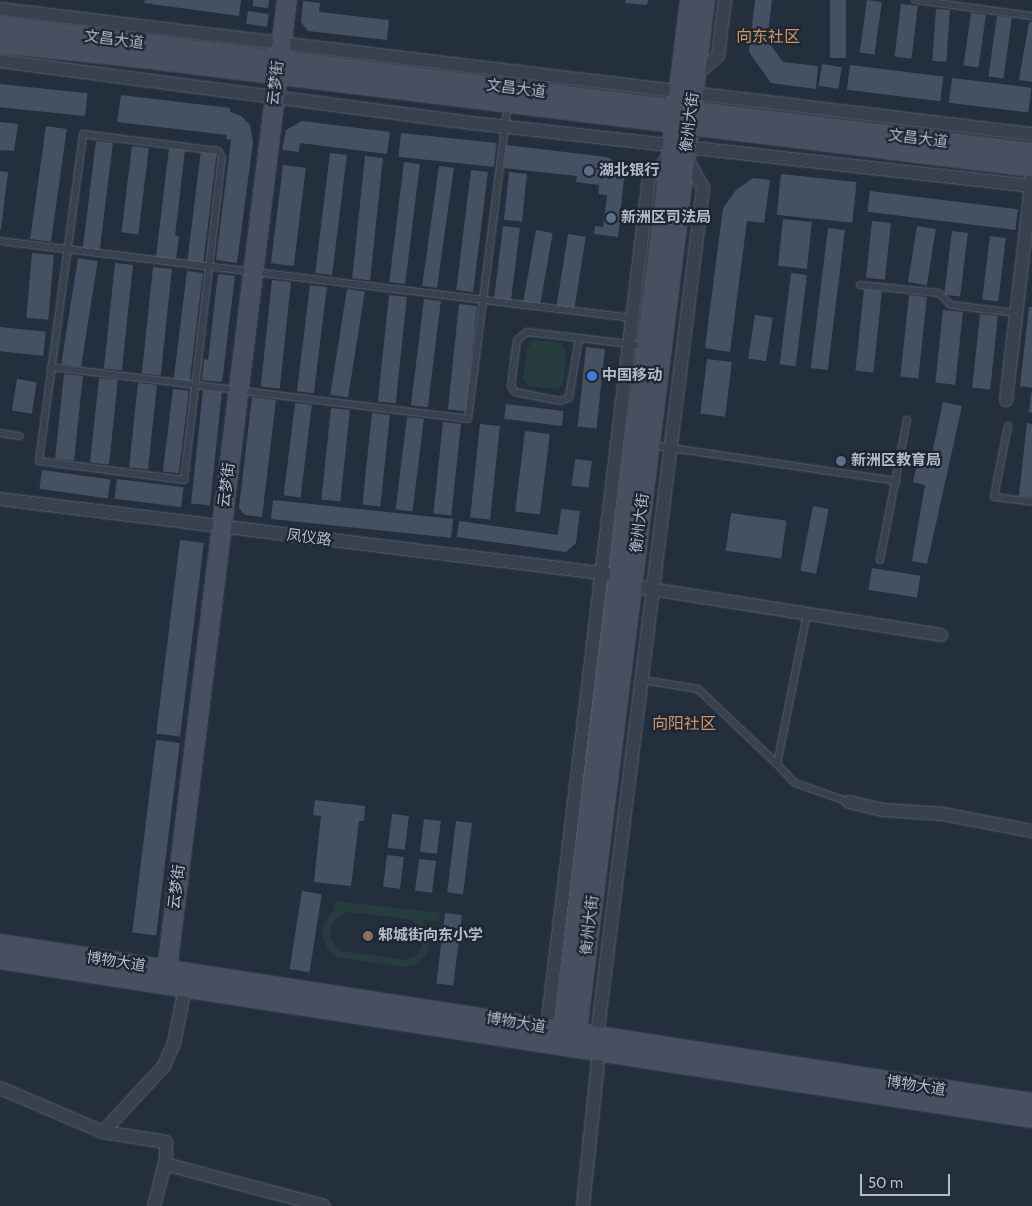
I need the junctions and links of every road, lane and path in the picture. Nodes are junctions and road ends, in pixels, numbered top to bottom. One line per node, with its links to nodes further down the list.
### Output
1 (287, 0): 10 (main road, 云梦街)
2 (690, 0): 13 (main road, 衡州大街)
3 (705, 0): 12 (main road, 衡州大街)
4 (725, 0): 12 (street)
5 (914, 0): 7 (lane)
6 (0, 10): 10 (street)
7 (1032, 16)
8 (0, 27): 10 (main road, 文昌大道)
9 (0, 44): 10 (main road, 文昌大道)
10 (279, 59): 13 (street); 14 (main road, 云梦街); 15 (main road, 文昌大道); 16 (main road, 文昌大道)
11 (0, 61): 14 (street)
12 (696, 74): 13 (main road, 衡州大街)
13 (686, 92): 16 (main road, 衡州大街); 18 (street)
14 (275, 97): 17 (street); 26 (main road, 云梦街)
15 (508, 103): 16 (main road, 文昌大道); 17 (lane)
16 (683, 117): 19 (main road, 衡州大街); 20 (main road, 文昌大道); 21 (main road, 文昌大道)
17 (505, 126): 19 (street); 28 (lane)
18 (1032, 134)
19 (679, 151): 22 (street); 30 (street); 32 (main road, 衡州大街); 41 (main road, 衡州大街); 42 (street)
20 (1032, 153)
21 (1032, 167)
22 (1032, 183): 29 (street)
23 (0, 241): 24 (lane)
24 (67, 249): 25 (lane); 25 (lane); 33 (lane)
25 (209, 267): 26 (lane); 34 (lane)
26 (253, 273): 28 (lane); 35 (main road, 云梦街)
27 (860, 285): 29 (lane)
28 (483, 300): 30 (lane); 35 (lane)
29 (1016, 313): 36 (street)
30 (633, 318): 32 (street)
31 (579, 338): 31 (lane); 32 (lane)
32 (638, 345): 48 (main road, 衡州大街)
33 (52, 367): 34 (lane); 34 (lane)
34 (195, 385): 35 (lane)
35 (238, 390): 46 (main road, 云梦街)
36 (1006, 400)
37 (907, 420): 43 (lane)
38 (1008, 426): 45 (lane)
39 (0, 433): 40 (lane)
40 (20, 436)
41 (650, 445): 42 (lane); 48 (main road, 衡州大街)
42 (671, 448): 43 (lane); 49 (street)
43 (896, 481): 47 (lane)
44 (0, 499): 46 (street, 凤仪路)
45 (1032, 502)
46 (222, 527): 48 (street, 凤仪路); 58 (main road, 云梦街)
47 (880, 560)
48 (617, 578): 49 (street, 凤仪路); 60 (main road, 衡州大街); 60 (street)
49 (654, 589): 50 (street, 凤仪路); 52 (street)
50 (808, 614): 51 (street, 凤仪路); 53 (lane)
51 (941, 635)
52 (643, 680): 53 (lane); 61 (street)
53 (777, 764): 54 (lane)
54 (849, 802): 55 (street)
55 (1032, 831)
56 (0, 944): 58 (main road, 博物大道)
57 (0, 959): 59 (main road, 博物大道)
58 (167, 970): 60 (main road, 博物大道)
59 (185, 988): 60 (main road, 博物大道); 65 (street)
60 (564, 1036): 61 (main road, 博物大道)
61 (598, 1043): 63 (main road, 博物大道); 64 (main road, 博物大道); 69 (street)
62 (0, 1088): 65 (street)
63 (1032, 1103)
64 (1032, 1118)
65 (103, 1132): 66 (street)
66 (165, 1164): 67 (street); 68 (street)
67 (154, 1206)
68 (324, 1206)
69 (583, 1206)

